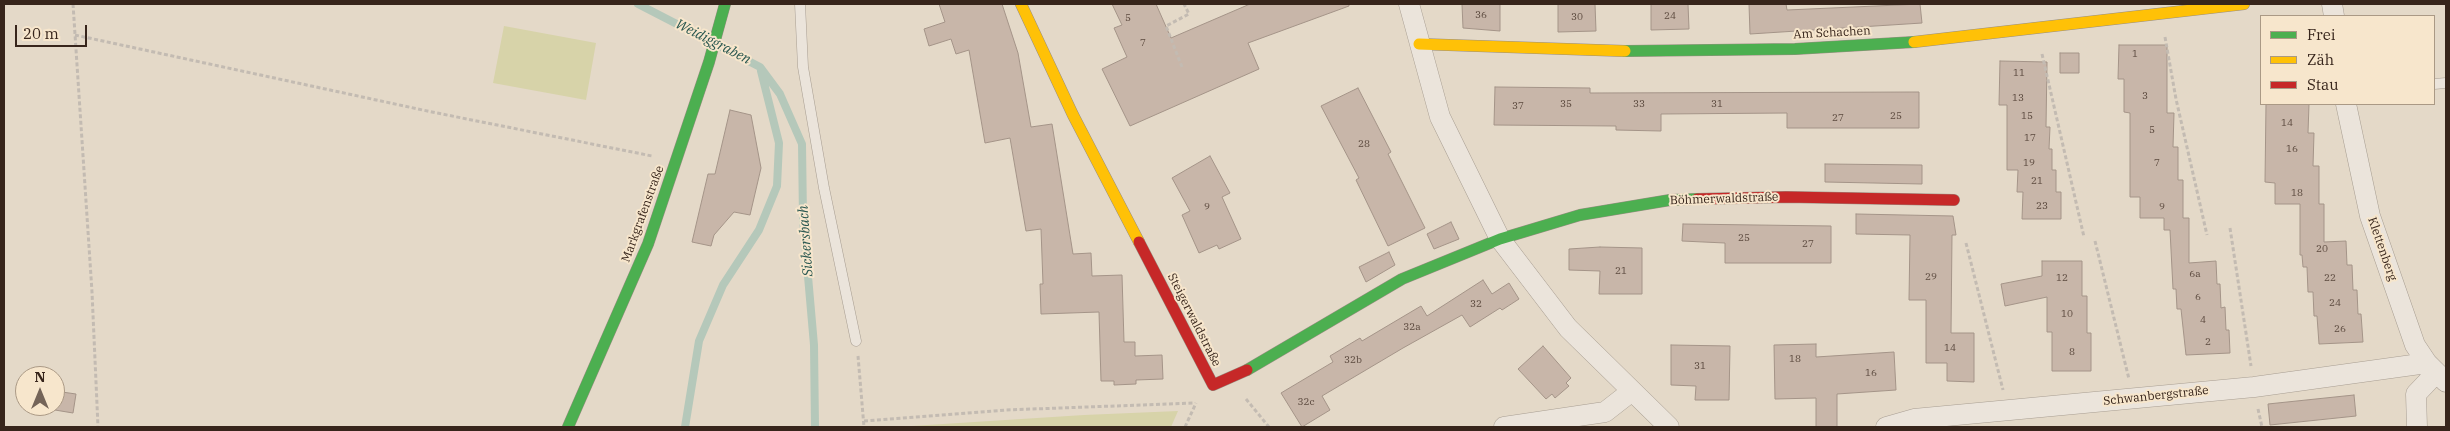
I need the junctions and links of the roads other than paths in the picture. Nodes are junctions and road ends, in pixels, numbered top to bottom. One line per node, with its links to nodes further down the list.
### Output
1 (725, 4): 13 (street, Markgrafenstraße)
2 (800, 4): 10 (lane)
3 (1021, 4): 9 (street, Steigerwaldstraße)
4 (1409, 4): 6 (street)
5 (2244, 4): 6 (street, Am Schachen)
6 (1419, 44): 9 (street)
7 (2346, 105): 11 (street, Klettenberg)
8 (1954, 200): 9 (street, Böhmerwaldstraße)
9 (1500, 239): 12 (street)
10 (856, 341)
11 (2437, 373): 16 (street, Schwanbergstraße); 17 (street)
12 (1632, 391): 14 (street); 15 (street)
13 (568, 427)
14 (1504, 427)
15 (1669, 427)
16 (1886, 427)
17 (2417, 427)

